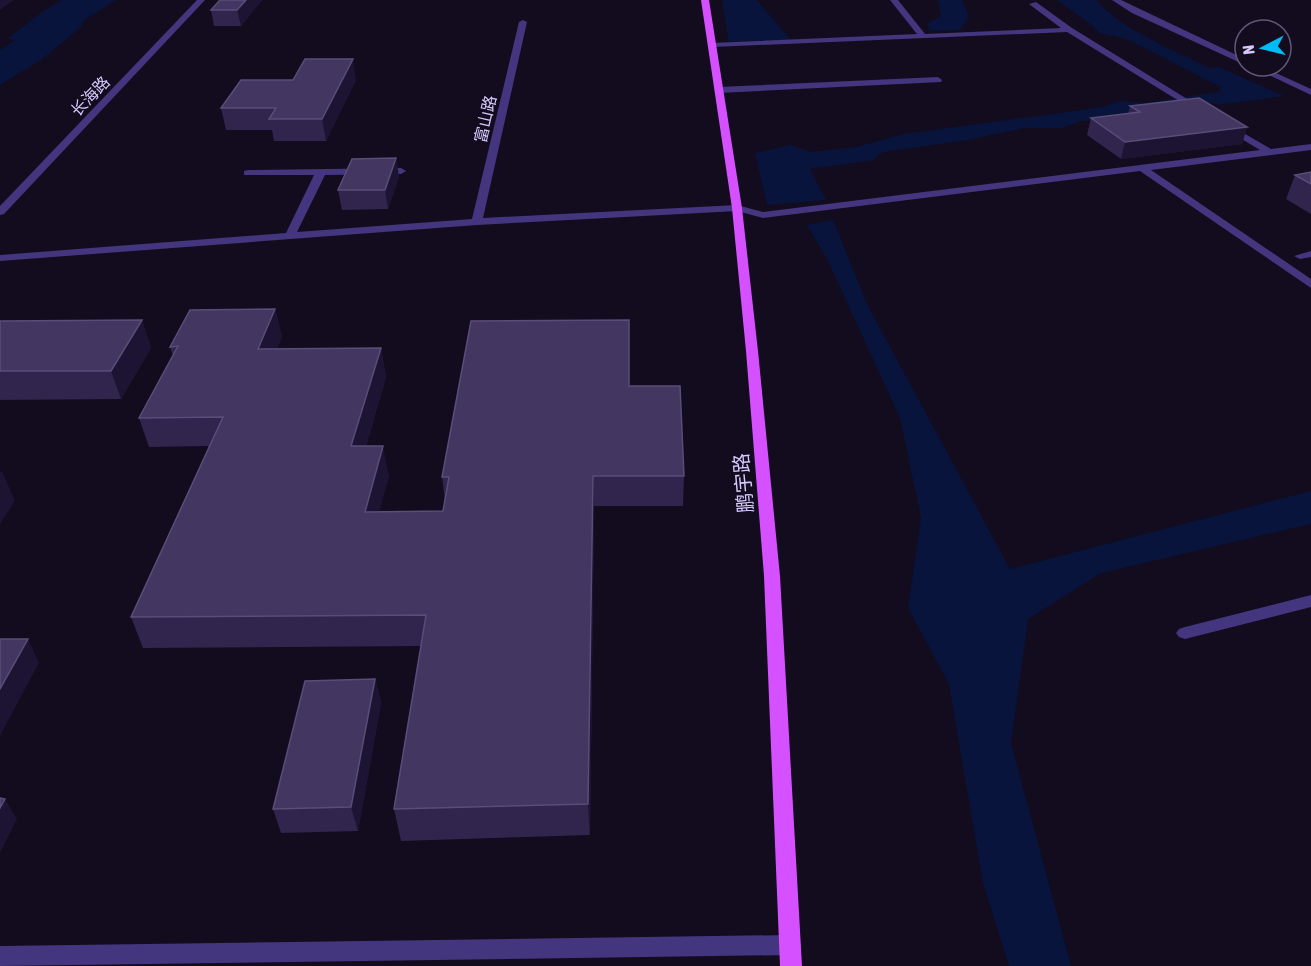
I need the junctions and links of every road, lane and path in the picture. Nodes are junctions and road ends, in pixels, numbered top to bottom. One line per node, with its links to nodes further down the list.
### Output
1 (201, 0): 22 (street, 长海路)
2 (705, 0): 9 (main road, 鹏宇路)
3 (894, 0): 8 (street)
4 (1116, 0): 10 (street)
5 (1033, 4): 7 (street)
6 (523, 22): 23 (street, 富山路)
7 (1069, 30): 8 (street); 16 (street)
8 (924, 37): 9 (street)
9 (712, 45): 13 (main road, 鹏宇路)
10 (1233, 57)
11 (1280, 78): 14 (street)
12 (938, 80): 13 (street)
13 (719, 90): 21 (main road, 鹏宇路)
14 (1311, 92)
15 (1311, 147): 16 (street)
16 (1269, 152): 17 (street)
17 (1142, 168): 21 (street); 26 (street)
18 (401, 171): 19 (street)
19 (321, 172): 20 (street); 24 (street)
20 (248, 173)
21 (737, 208): 23 (street); 29 (main road, 鹏宇路)
22 (0, 212)
23 (477, 222): 24 (street)
24 (290, 236): 25 (street)
25 (0, 258)
26 (1311, 284)
27 (1311, 601): 28 (street)
28 (1185, 633)
29 (791, 956): 30 (street)
30 (6, 959)

